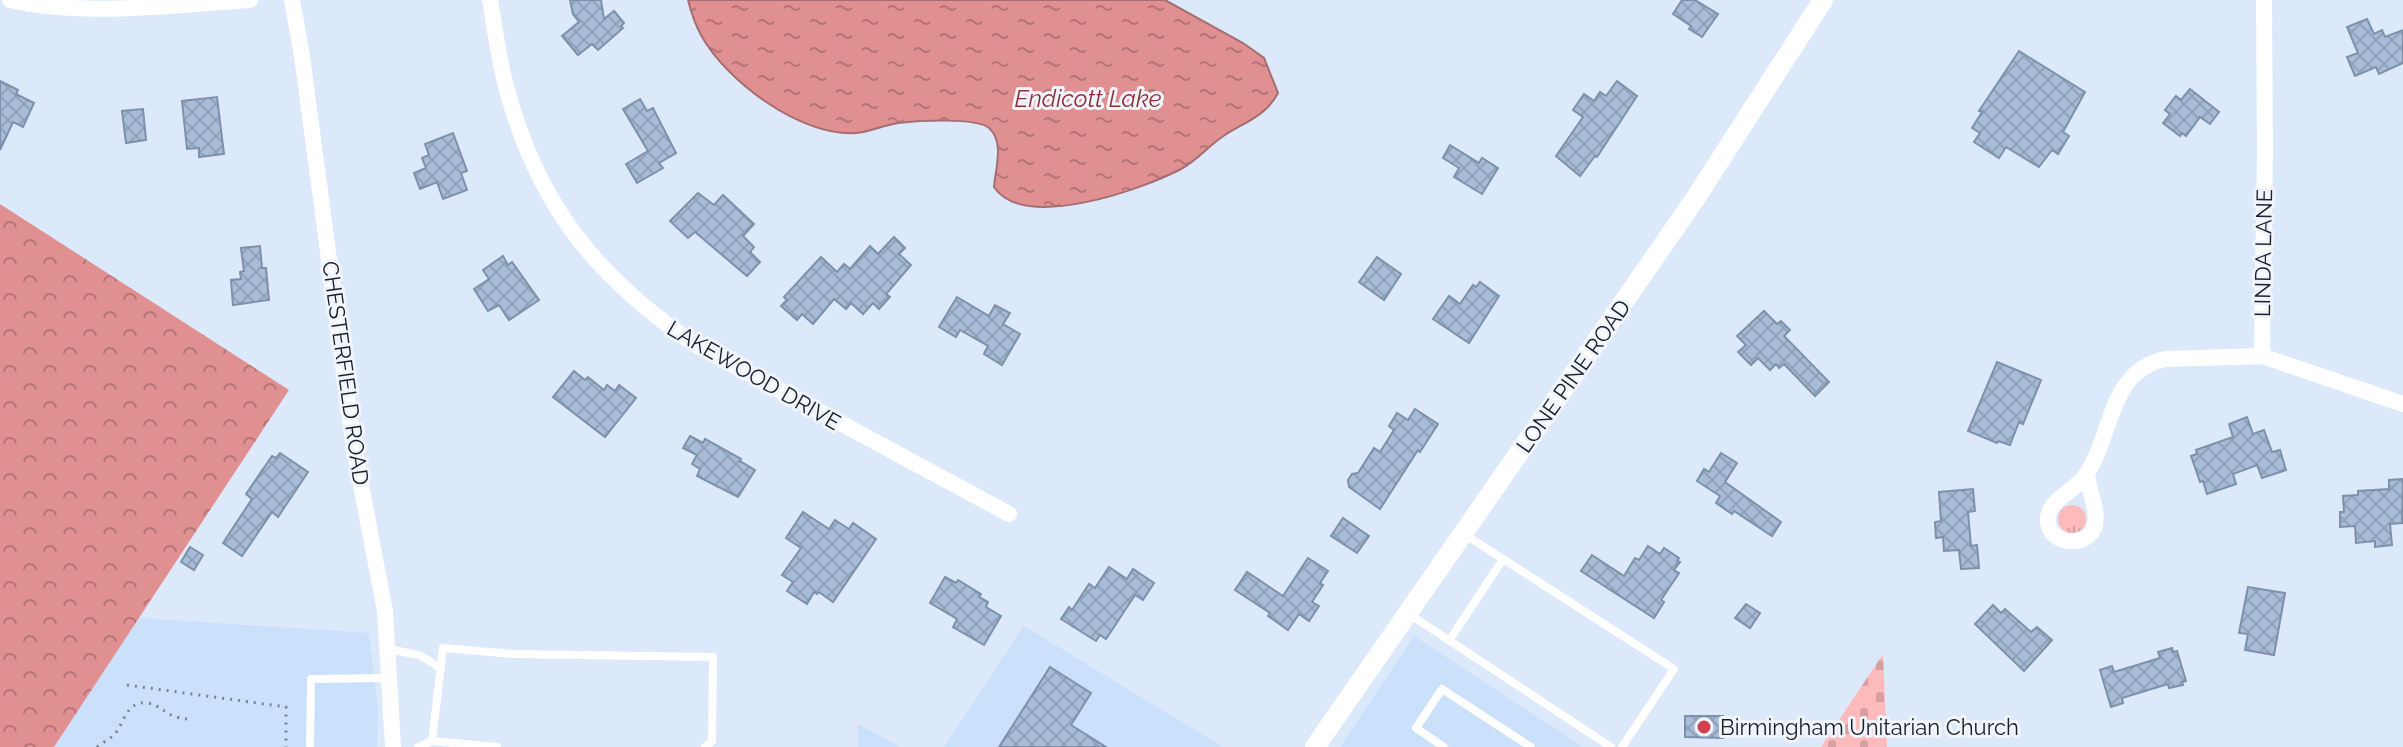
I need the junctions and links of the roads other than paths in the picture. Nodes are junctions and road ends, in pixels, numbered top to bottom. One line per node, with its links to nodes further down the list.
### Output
1 (10, 0): 2 (street)
2 (250, 0)
3 (292, 0): 15 (street, CHESTERFIELD ROAD)
4 (490, 0): 10 (street, LAKEWOOD DRIVE)
5 (1823, 0): 11 (street, LONE PINE ROAD)
6 (2264, 0): 7 (street, LINDA LANE)
7 (2262, 356): 8 (street); 9 (street)
8 (2403, 404)
9 (2087, 474)
10 (1009, 514)
11 (1463, 533): 12 (lane); 13 (street, LONE PINE ROAD)
12 (1503, 559): 14 (lane); 28 (lane)
13 (1408, 613): 14 (lane); 24 (street, LONE PINE ROAD)
14 (1449, 641): 27 (lane)
15 (388, 649): 16 (lane); 17 (street, CHESTERFIELD ROAD)
16 (441, 668): 18 (lane); 23 (lane)
17 (390, 678): 19 (lane); 20 (street, CHESTERFIELD ROAD)
18 (432, 741): 21 (lane); 22 (lane)
19 (310, 747)
20 (393, 747)
21 (418, 747)
22 (497, 747)
23 (705, 747)
24 (1315, 747)
25 (1444, 747): 26 (lane)
26 (1531, 747)
27 (1611, 747)
28 (1622, 747)

